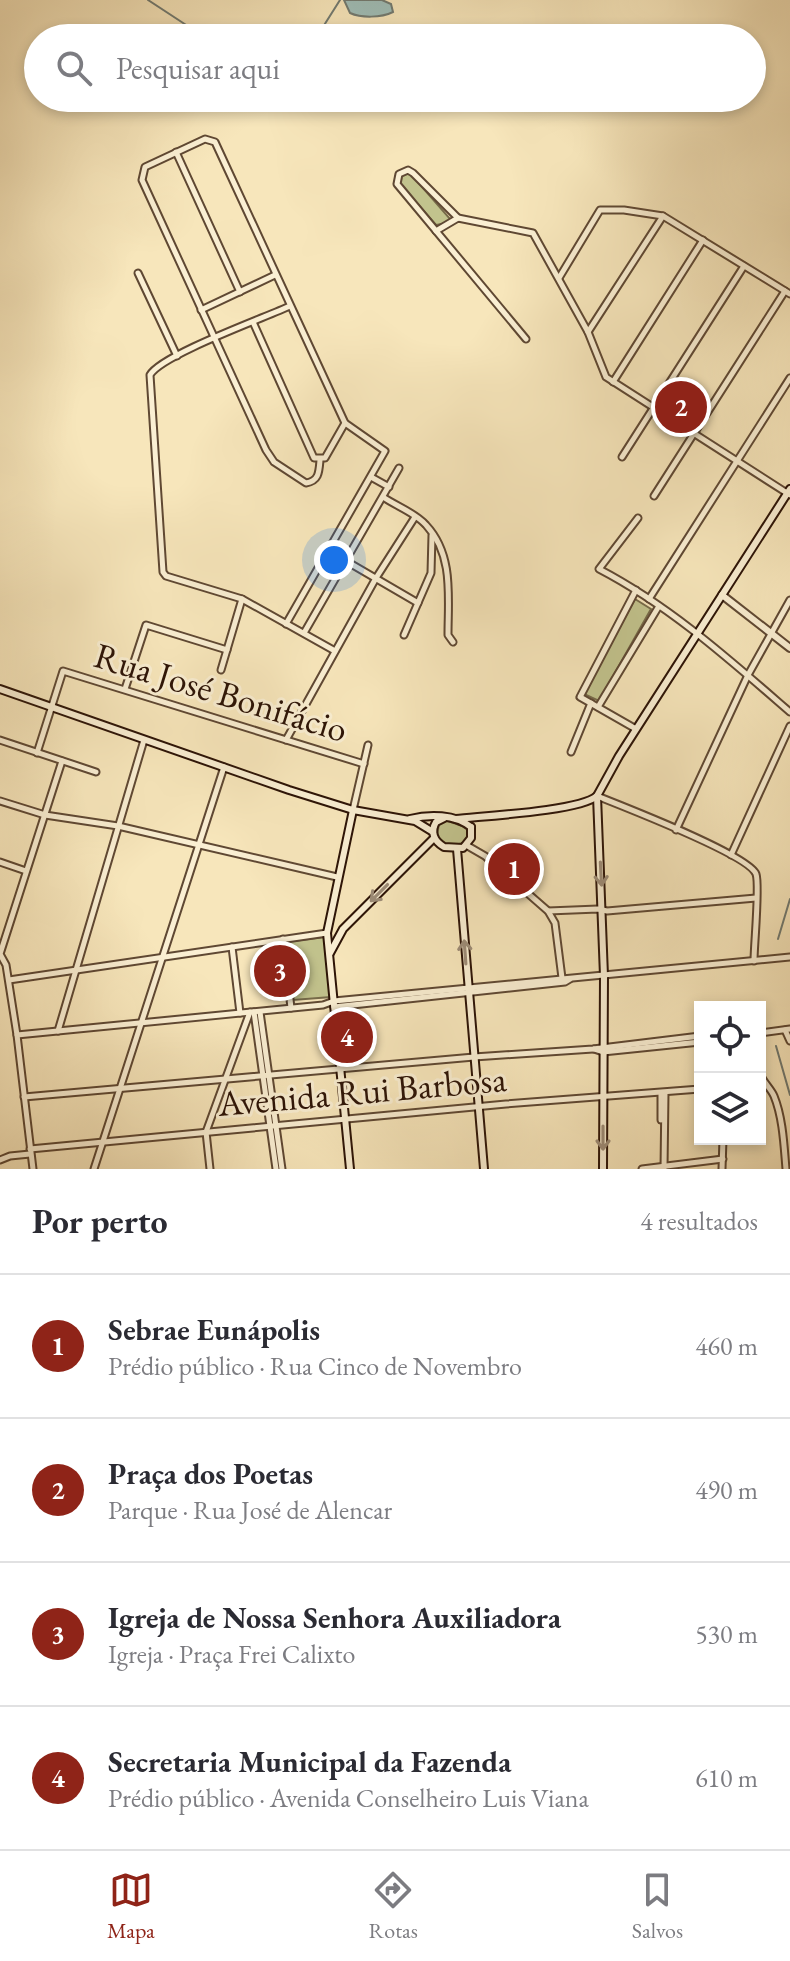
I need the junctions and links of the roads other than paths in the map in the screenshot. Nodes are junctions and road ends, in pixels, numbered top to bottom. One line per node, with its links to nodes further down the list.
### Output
1 (176, 152): 8 (street); 10 (street); 13 (street)
2 (663, 216): 5 (street); 9 (street); 15 (street)
3 (458, 218): 4 (street); 4 (street); 9 (street)
4 (436, 231): 17 (street)
5 (703, 240): 6 (street); 21 (street)
6 (744, 266): 11 (street); 20 (street)
7 (138, 273): 18 (street)
8 (275, 275): 10 (street); 12 (street)
9 (558, 279): 15 (street)
10 (240, 292): 13 (street)
11 (787, 293): 22 (street)
12 (290, 306): 14 (street); 24 (street)
13 (201, 310): 16 (street)
14 (253, 322): 16 (street); 27 (street)
15 (588, 332): 21 (street)
16 (214, 339): 18 (street); 27 (street)
17 (526, 339)
18 (177, 356): 42 (street)
19 (790, 378): 28 (street)
20 (671, 381): 22 (street); 23 (street)
21 (613, 382): 23 (street)
22 (711, 406): 25 (street)
23 (653, 408): 25 (street); 26 (street)
24 (345, 423): 27 (street); 30 (street)
25 (693, 434): 28 (street); 33 (street)
26 (622, 457)
27 (320, 460)
28 (736, 461): 32 (street); 43 (street)
29 (399, 468): 31 (street)
30 (371, 477): 31 (street); 47 (street)
31 (389, 487): 34 (street)
32 (789, 493): 41 (main road)
33 (654, 496)
34 (383, 497): 35 (street); 38 (street)
35 (415, 517): 37 (street); 39 (street)
36 (638, 518): 40 (street)
37 (432, 534): 45 (street); 52 (street)
38 (346, 561): 39 (street); 49 (street)
39 (376, 578): 45 (street); 55 (street)
40 (636, 590): 43 (street); 60 (street)
41 (722, 595): 48 (main road); 50 (main road)
42 (242, 599): 47 (street); 54 (street)
43 (649, 599): 46 (street)
44 (790, 600): 48 (street)
45 (418, 603): 51 (street)
46 (659, 606): 50 (street); 60 (street)
47 (286, 624): 49 (street)
48 (771, 631): 53 (main road); 57 (street)
49 (304, 633): 55 (street)
50 (698, 633): 57 (street); 64 (main road)
51 (404, 635)
52 (453, 642)
53 (790, 648)
54 (227, 650): 56 (street); 59 (street)
55 (335, 651): 67 (street)
56 (221, 670)
57 (748, 675): 62 (street); 85 (street)
58 (0, 689): 61 (main road)
59 (125, 689): 61 (street, Rua José Bonifácio); 67 (street, Rua José Bonifácio)
60 (594, 705): 64 (street); 69 (street)
61 (52, 707): 66 (main road); 70 (street)
62 (790, 712)
63 (790, 726): 90 (street)
64 (636, 729): 75 (main road)
65 (0, 740): 70 (street)
66 (144, 740): 73 (main road); 83 (street)
67 (286, 740): 72 (street, Rua José Bonifácio)
68 (368, 745): 72 (street)
69 (571, 752)
70 (37, 753): 71 (street)
71 (62, 761): 74 (street); 78 (street)
72 (364, 764): 77 (street)
73 (224, 767): 77 (main road); 87 (street)
74 (96, 772)
75 (597, 796): 79 (main road); 85 (street); 96 (main road, one-way to 96)
76 (0, 801): 78 (street)
77 (353, 810): 81 (main road); 93 (main road)
78 (45, 815): 83 (street); 92 (street)
79 (495, 817): 82 (main road); 84 (main road)
80 (444, 818): 81 (main road); 82 (main road); 86 (main road)
81 (408, 819): 86 (main road)
82 (456, 819): 84 (main road)
83 (118, 826): 87 (street); 106 (street)
84 (471, 827): 88 (main road)
85 (676, 830): 90 (street)
86 (434, 835): 89 (main road); 97 (main road, one-way to 97)
87 (200, 844): 93 (street); 104 (street)
88 (466, 845): 89 (main road); 95 (street)
89 (457, 849): 110 (main road, one-way to 89)
90 (731, 855): 94 (street)
91 (0, 862): 92 (street)
92 (26, 871): 101 (street)
93 (337, 877): 98 (main road)
94 (756, 898): 96 (street); 105 (street)
95 (548, 911): 96 (street); 109 (street)
96 (602, 911): 107 (main road)
97 (343, 929): 98 (main road); 102 (main road)
98 (327, 933): 99 (street); 102 (main road)
99 (283, 939): 100 (street); 112 (street)
100 (232, 947): 104 (street); 114 (street)
101 (0, 954): 108 (street)
102 (330, 954): 111 (main road)
103 (790, 957): 105 (street)
104 (164, 958): 106 (street); 115 (street)
105 (754, 961): 107 (street)
106 (75, 970): 108 (street); 117 (street)
107 (604, 976): 109 (street); 122 (main road)
108 (9, 980): 119 (street)
109 (566, 980): 110 (street)
110 (468, 991): 111 (street); 123 (main road)
111 (335, 1004): 112 (street); 124 (main road)
112 (291, 1008): 113 (street)
113 (254, 1012): 114 (street); 125 (street); 126 (street)
114 (240, 1013): 115 (street)
115 (142, 1022): 117 (street); 127 (street)
116 (788, 1029): 118 (street); 121 (street)
117 (58, 1031): 119 (street)
118 (766, 1032)
119 (17, 1035): 131 (street)
120 (694, 1040): 122 (street)
121 (790, 1041)
122 (604, 1049): 123 (street); 132 (main road)
123 (474, 1057): 124 (street); 133 (main road)
124 (342, 1069): 125 (street); 134 (main road)
125 (266, 1076): 126 (street); 135 (street)
126 (225, 1081): 127 (street); 136 (street)
127 (121, 1088): 131 (street); 137 (street)
128 (766, 1089): 152 (street)
129 (694, 1090): 130 (street, Avenida Rui Barbosa)
130 (663, 1093): 132 (street, Avenida Rui Barbosa); 142 (street)
131 (24, 1097): 139 (street)
132 (603, 1097): 133 (street, Avenida Rui Barbosa); 149 (main road, one-way to 149)
133 (479, 1107): 134 (street, Avenida Rui Barbosa); 148 (main road)
134 (345, 1119): 135 (street, Avenida Rui Barbosa); 147 (main road)
135 (273, 1125): 136 (street, Avenida Rui Barbosa); 146 (street)
136 (206, 1132): 137 (street, Avenida Rui Barbosa); 145 (street)
137 (104, 1141): 139 (street, Avenida Rui Barbosa); 144 (street)
138 (723, 1145): 140 (street)
139 (30, 1152): 141 (street, Avenida Rui Barbosa); 143 (street)
140 (723, 1159): 142 (street); 151 (street)
141 (0, 1160)
142 (662, 1168): 150 (street)
143 (33, 1169)
144 (94, 1169)
145 (210, 1169)
146 (279, 1169)
147 (350, 1169)
148 (484, 1169)
149 (603, 1169)
150 (642, 1169)
151 (722, 1169)
152 (786, 1169)

